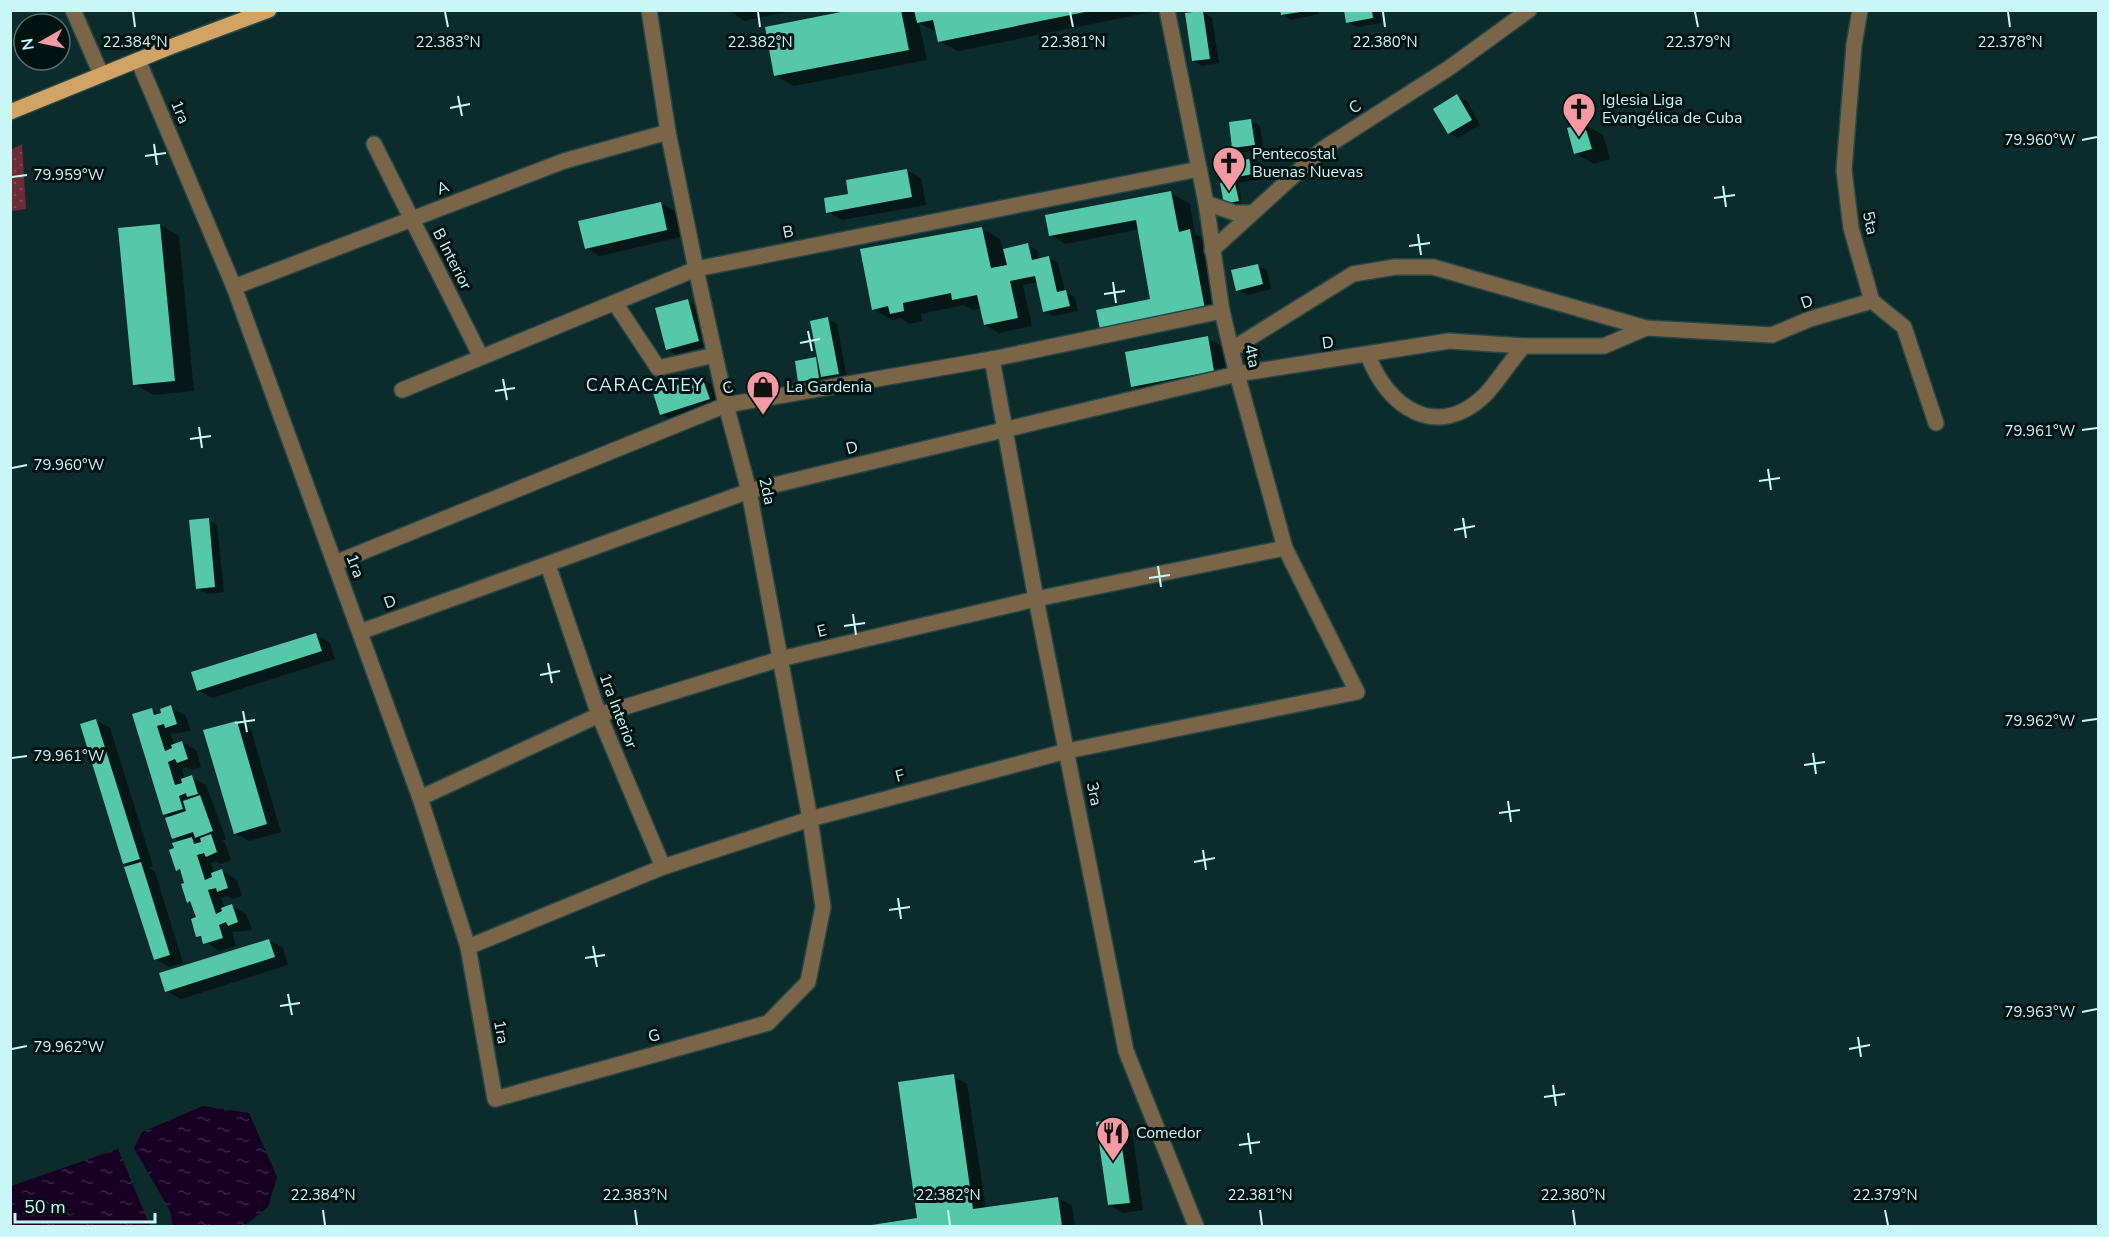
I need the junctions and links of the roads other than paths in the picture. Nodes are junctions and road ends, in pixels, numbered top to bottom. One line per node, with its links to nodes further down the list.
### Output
1 (73, 10): 8 (street)
2 (269, 10): 7 (main road)
3 (649, 10): 10 (street, 2da)
4 (1167, 10): 12 (street, 4ta)
5 (1529, 10): 14 (street, C)
6 (1860, 10): 19 (street, 5ta)
7 (138, 60): 8 (main road); 18 (street, 1ra)
8 (101, 74): 9 (main road)
9 (10, 112)
10 (668, 132): 15 (street, A); 17 (street, 2da)
11 (374, 144): 15 (street, B Interior)
12 (1199, 168): 13 (street, 4ta); 17 (street, B)
13 (1206, 202): 14 (street); 16 (street, 4ta)
14 (1251, 213): 16 (street, C)
15 (411, 219): 18 (street, A); 27 (street, B Interior)
16 (1212, 250): 21 (street, 4ta)
17 (696, 269): 20 (street, B); 25 (street, 2da)
18 (234, 287): 36 (street, 1ra)
19 (1872, 301): 22 (street, D); 32 (street)
20 (615, 303): 25 (street); 27 (street, B)
21 (1222, 311): 24 (street, 4ta); 28 (street, C)
22 (1646, 328): 23 (street, D); 24 (street, D)
23 (1524, 346): 26 (street, D); 26 (street)
24 (1232, 349): 29 (street, 4ta)
25 (715, 355): 31 (street, 2da)
26 (1368, 355): 29 (street, D)
27 (481, 357): 30 (street, B)
28 (992, 359): 31 (street, C); 33 (street, 3ra)
29 (1237, 374): 33 (street, D); 35 (street, 4ta)
30 (402, 390)
31 (726, 405): 34 (street, 2da); 36 (street, C)
32 (1936, 423)
33 (1003, 430): 34 (street, D); 38 (street, 3ra)
34 (749, 491): 37 (street, D); 40 (street, 2da)
35 (1285, 548): 38 (street, E); 41 (street, 4ta)
36 (335, 563): 39 (street, 1ra)
37 (548, 565): 39 (street, D); 42 (street, 1ra Interior)
38 (1036, 599): 40 (street, E); 43 (street, 3ra)
39 (360, 632): 44 (street, 1ra)
40 (780, 659): 42 (street, E); 45 (street, 2da)
41 (1357, 692): 43 (street, F)
42 (599, 715): 44 (street, E); 46 (street, 1ra Interior)
43 (1067, 751): 45 (street, F); 50 (street, 3ra)
44 (420, 798): 47 (street, 1ra)
45 (810, 819): 46 (street, F); 48 (street, 2da)
46 (663, 867): 47 (street, F)
47 (468, 947): 49 (street, 1ra)
48 (808, 982): 49 (street, G)
49 (495, 1099)
50 (1196, 1227)

